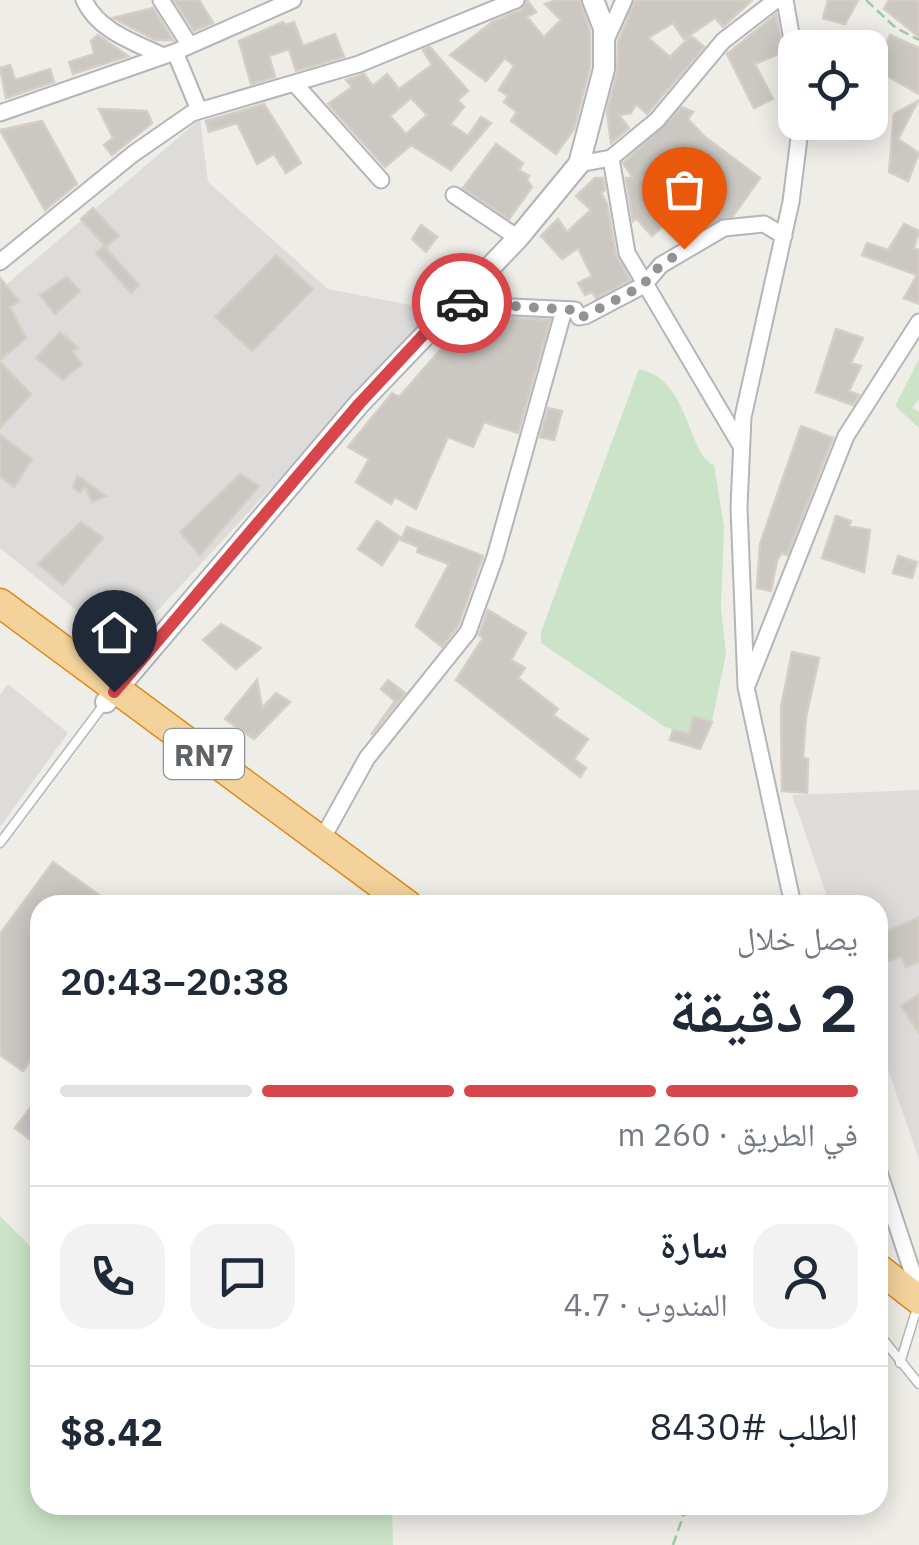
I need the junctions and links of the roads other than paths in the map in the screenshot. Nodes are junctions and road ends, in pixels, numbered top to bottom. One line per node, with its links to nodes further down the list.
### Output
1 (84, 0): 12 (street)
2 (161, 0): 12 (street)
3 (294, 0): 9 (street)
4 (516, 0): 13 (street)
5 (593, 0): 11 (street)
6 (624, 0): 11 (street)
7 (776, 0): 17 (street)
8 (785, 0): 10 (street)
9 (262, 6): 12 (street)
10 (790, 30)
11 (605, 42): 18 (street)
12 (176, 51): 14 (street); 15 (street)
13 (295, 84): 14 (street); 19 (street)
14 (200, 110): 23 (street)
15 (0, 113)
16 (800, 140): 21 (street)
17 (610, 158): 18 (street); 24 (street)
18 (578, 164): 22 (street)
19 (381, 180)
20 (454, 195): 22 (street)
21 (784, 236): 24 (street); 28 (street)
22 (518, 238): 25 (street)
23 (0, 262)
24 (644, 285): 26 (street); 28 (street)
25 (452, 304): 26 (street); 32 (street)
26 (564, 310): 33 (street)
27 (919, 322): 31 (street)
28 (741, 446): 31 (street)
29 (0, 603): 32 (highway, RN7)
30 (0, 623): 32 (highway, RN7)
31 (746, 687): 37 (street)
32 (111, 695): 33 (highway, RN7); 34 (lane); 35 (highway, RN7)
33 (321, 841): 36 (highway, RN7)
34 (0, 843)
35 (369, 895)
36 (394, 895)
37 (791, 895)
38 (888, 1199): 41 (street)
39 (888, 1260): 41 (highway)
40 (888, 1274): 41 (highway)
41 (918, 1290): 43 (lane)
42 (888, 1347): 43 (lane)
43 (900, 1363): 44 (lane)
44 (919, 1384)

